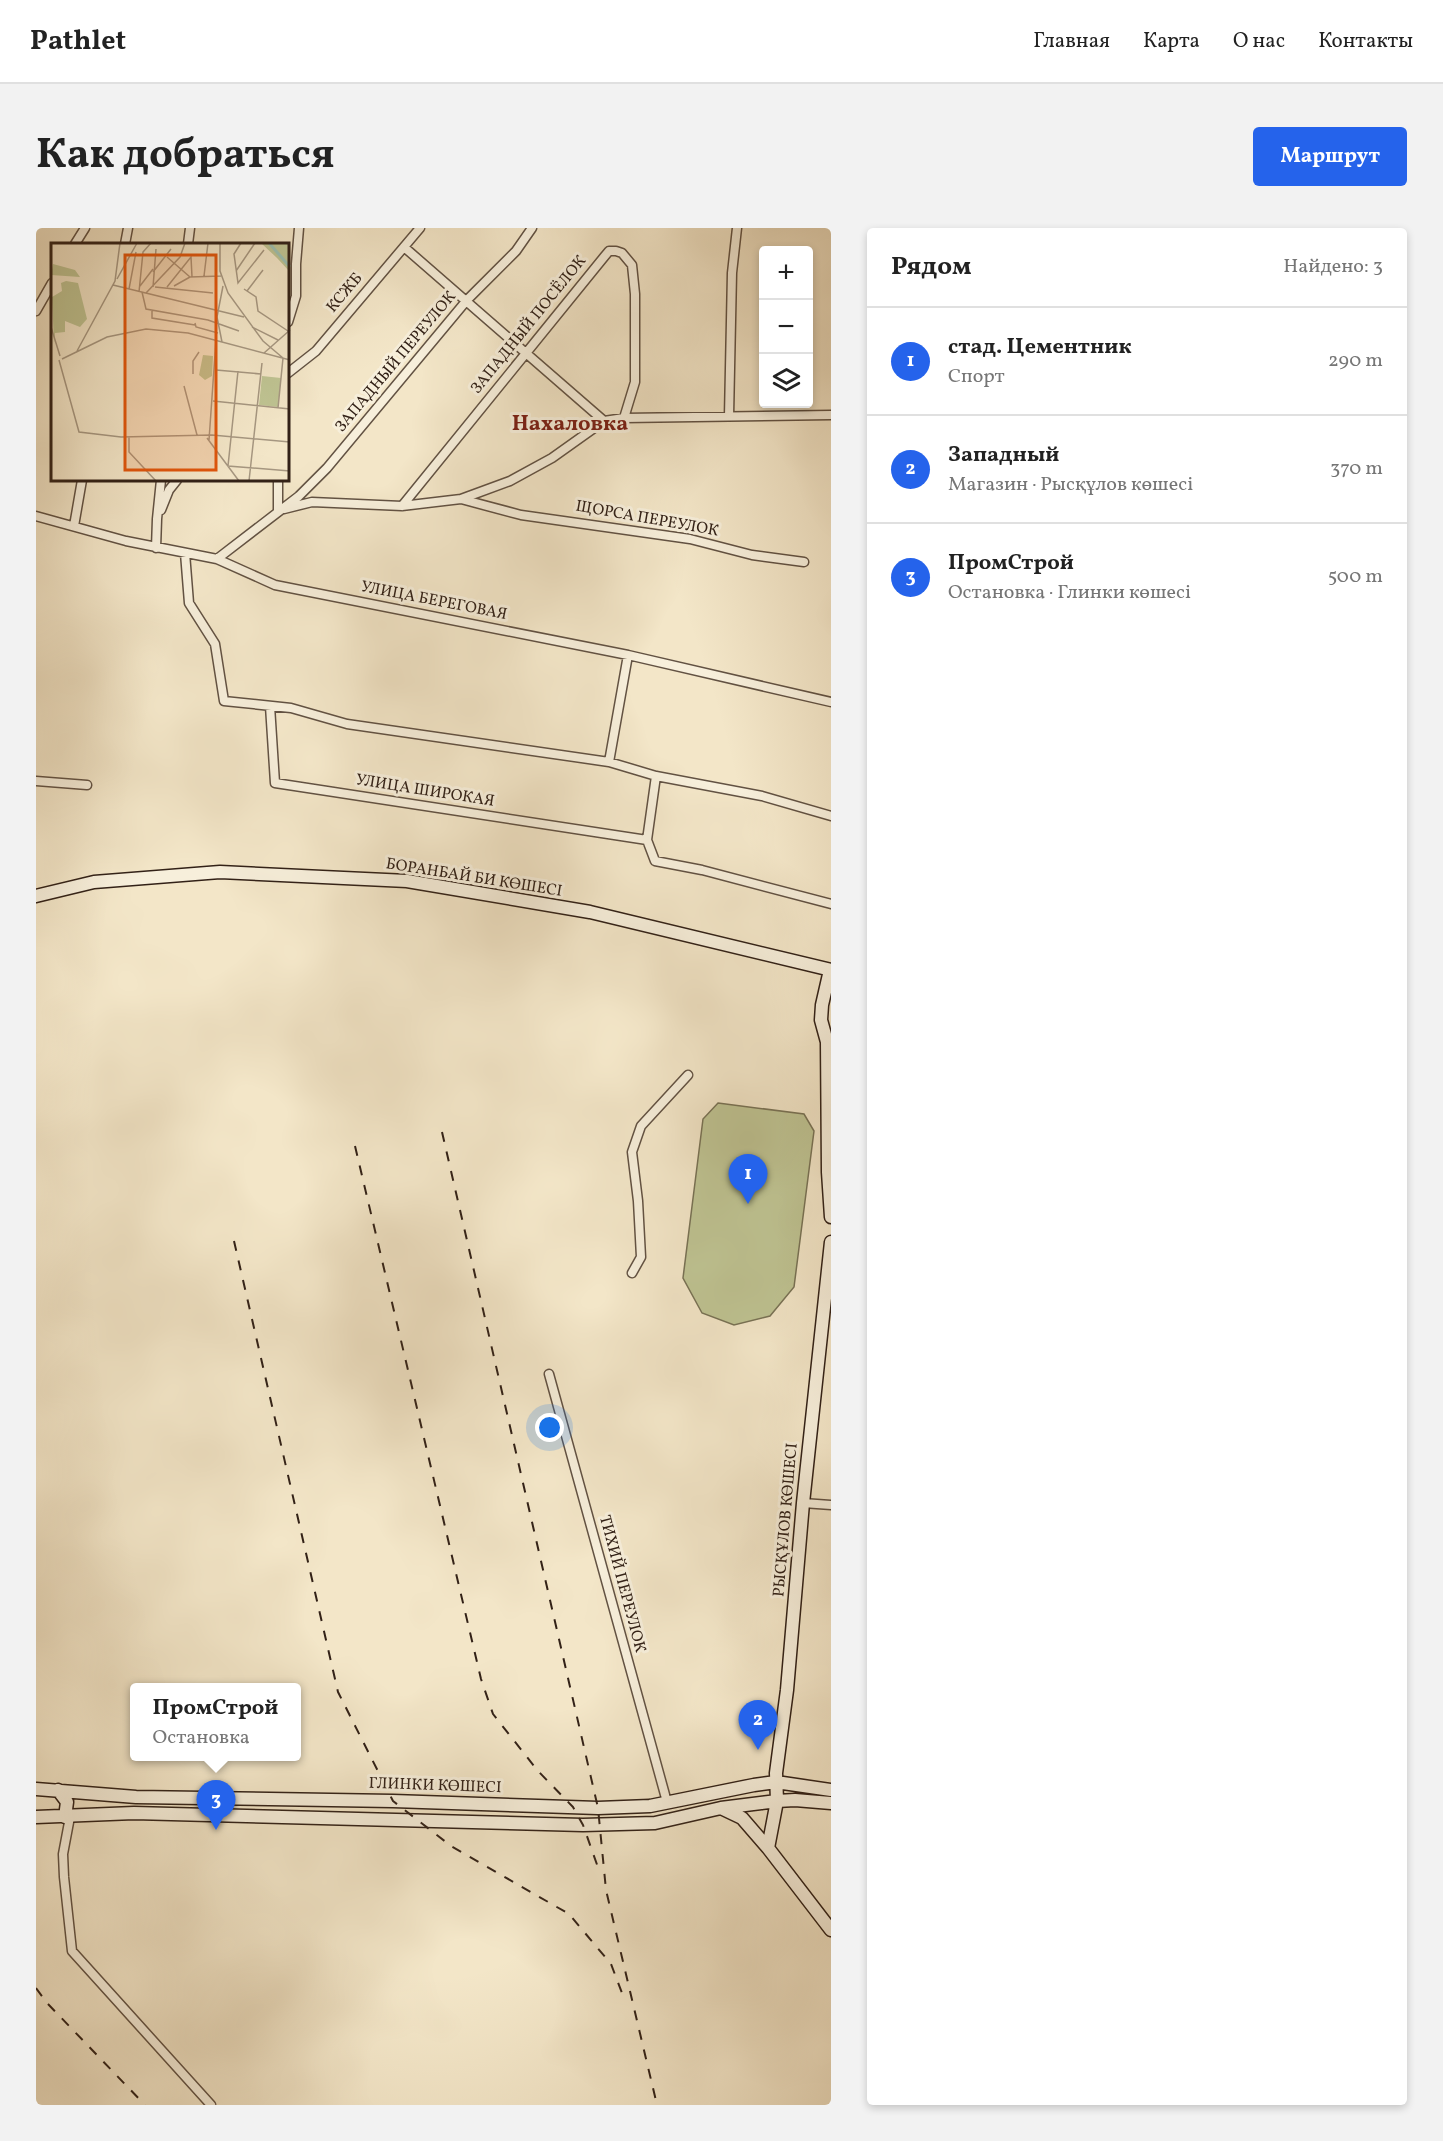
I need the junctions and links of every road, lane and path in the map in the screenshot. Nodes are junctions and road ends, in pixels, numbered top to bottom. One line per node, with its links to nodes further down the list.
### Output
1 (85, 228): 8 (street)
2 (128, 228): 9 (street)
3 (190, 228): 10 (street)
4 (299, 228): 15 (street)
5 (420, 228): 11 (street, КСЖБ)
6 (532, 228): 13 (street, ЗАПАДНЫЙ ПЕРЕУЛОК)
7 (737, 228): 19 (street)
8 (76, 243)
9 (125, 243)
10 (188, 243)
11 (404, 247): 13 (street); 17 (street, КСЖБ)
12 (51, 285): 14 (street)
13 (467, 300): 16 (street); 28 (street, ЗАПАДНЫЙ ПЕРЕУЛОК)
14 (36, 311)
15 (290, 316)
16 (526, 353): 20 (street, ЗАПАДНЫЙ ПОСЁЛОК); 21 (street); 27 (street, ЗАПАДНЫЙ ПОСЁЛОК)
17 (290, 371)
18 (831, 415): 19 (street)
19 (729, 416): 20 (street)
20 (624, 418): 21 (street)
21 (604, 421): 26 (street)
22 (82, 482): 31 (street)
23 (161, 482): 30 (street)
24 (175, 482): 30 (street)
25 (278, 482): 28 (street)
26 (461, 499): 27 (street); 35 (street, ЩОРСА ПЕРЕУЛОК)
27 (402, 506): 28 (street)
28 (278, 511): 34 (street, ЗАПАДНЫЙ ПЕРЕУЛОК)
29 (36, 516): 31 (street, УЛИЦА БЕРЕГОВАЯ)
30 (157, 519): 32 (street)
31 (74, 526): 32 (street, УЛИЦА БЕРЕГОВАЯ)
32 (156, 548): 33 (street, УЛИЦА БЕРЕГОВАЯ)
33 (185, 553): 34 (street, УЛИЦА БЕРЕГОВАЯ); 38 (street)
34 (217, 559): 36 (street, УЛИЦА БЕРЕГОВАЯ)
35 (804, 562)
36 (628, 655): 37 (street, УЛИЦА БЕРЕГОВАЯ); 39 (street)
37 (831, 702)
38 (270, 706): 39 (street); 44 (street, УЛИЦА ШИРОКАЯ)
39 (609, 762): 40 (street)
40 (656, 776): 43 (street); 44 (street)
41 (36, 781): 42 (street)
42 (87, 785)
43 (831, 816)
44 (647, 840): 46 (street)
45 (36, 896): 47 (main road, БОРАНБАЙ БИ КӨШЕСІ)
46 (831, 904)
47 (831, 970): 49 (main road)
48 (688, 1075): 51 (street)
49 (831, 1217)
50 (831, 1242): 53 (main road, РЫСҚҰЛОВ КӨШЕСІ)
51 (632, 1273)
52 (549, 1374): 61 (street, ТИХИЙ ПЕРЕУЛОК)
53 (803, 1503): 54 (street); 55 (main road, РЫСҚҰЛОВ КӨШЕСІ)
54 (831, 1506)
55 (776, 1782): 58 (main road, ГЛИНКИ КӨШЕСІ); 60 (main road, РЫСҚҰЛОВ КӨШЕСІ); 61 (main road, ГЛИНКИ КӨШЕСІ)
56 (36, 1789): 57 (main road, ГЛИНКИ КӨШЕСІ)
57 (58, 1790): 59 (main road, ГЛИНКИ КӨШЕСІ); 66 (main road)
58 (831, 1790)
59 (311, 1799): 63 (main road, ГЛИНКИ КӨШЕСІ); 67 (main road)
60 (777, 1801): 62 (main road); 64 (main road); 69 (main road, РЫСҚҰЛОВ КӨШЕСІ)
61 (667, 1802): 63 (main road, ГЛИНКИ КӨШЕСІ)
62 (831, 1803)
63 (643, 1806): 68 (street)
64 (722, 1808): 68 (main road); 69 (main road)
65 (36, 1817): 66 (main road)
66 (67, 1817): 67 (main road); 71 (street)
67 (314, 1818): 68 (main road)
68 (646, 1823)
69 (768, 1848): 70 (main road)
70 (831, 1930)
71 (211, 2105)

